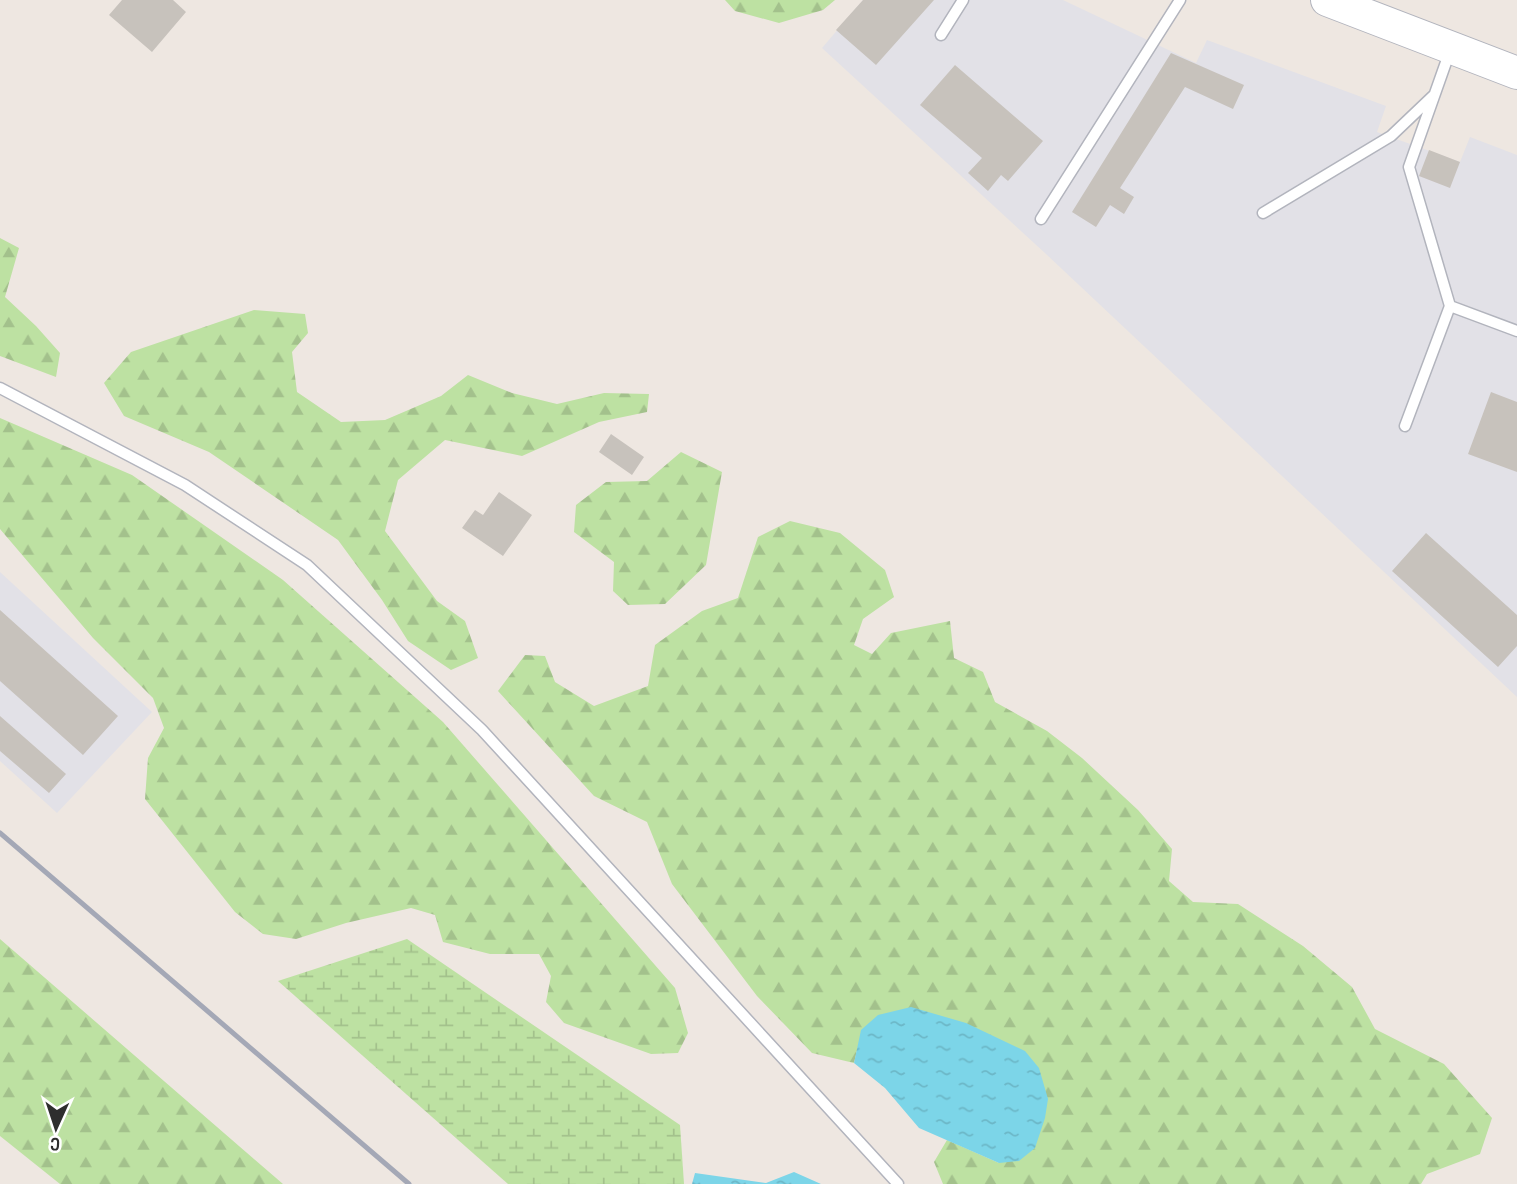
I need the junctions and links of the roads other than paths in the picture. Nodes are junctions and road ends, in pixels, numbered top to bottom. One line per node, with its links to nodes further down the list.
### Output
1 (963, 0): 4 (lane)
2 (1180, 0): 9 (lane)
3 (1327, 0): 5 (main road)
4 (941, 35)
5 (1451, 48): 6 (main road); 7 (lane)
6 (1517, 73)
7 (1435, 94): 8 (lane); 10 (lane)
8 (1263, 214)
9 (1041, 219)
10 (1450, 306): 11 (lane); 13 (lane)
11 (1517, 331)
12 (0, 388): 14 (lane)
13 (1405, 426)
14 (898, 1184)

